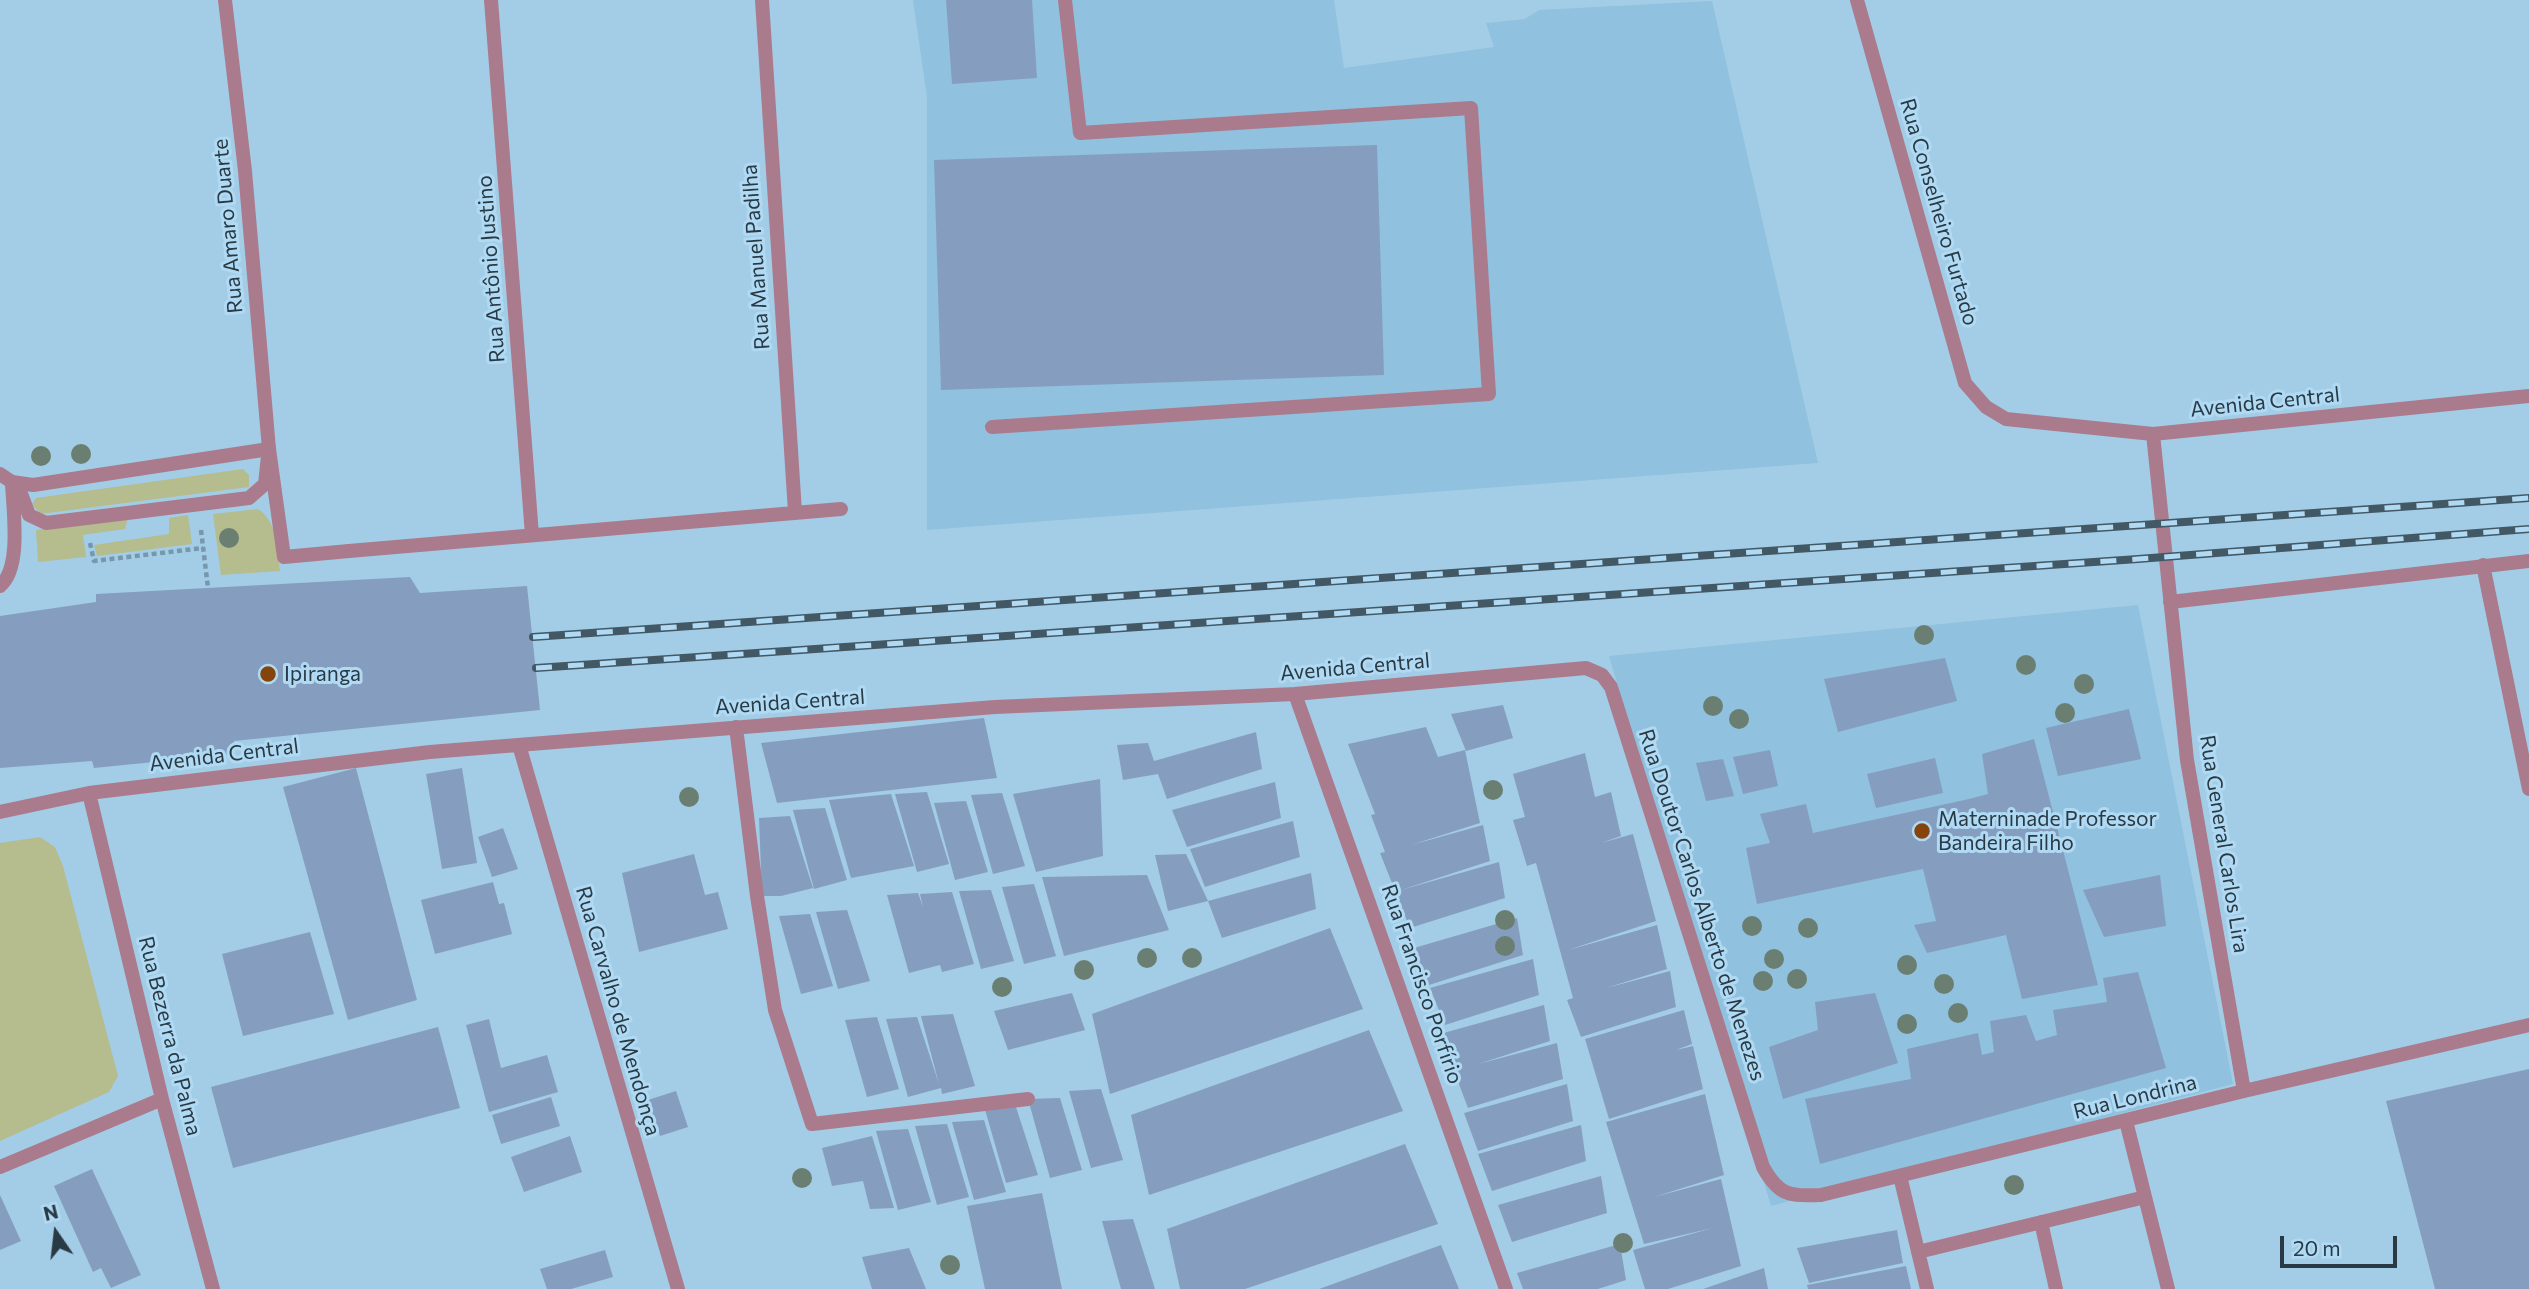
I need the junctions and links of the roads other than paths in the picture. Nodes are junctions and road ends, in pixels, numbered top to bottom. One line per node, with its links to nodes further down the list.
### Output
1 (225, 0): 10 (street, Rua Amaro Duarte)
2 (491, 0): 14 (street, Rua Antônio Justino)
3 (762, 0): 13 (street, Rua Manuel Padilha)
4 (1065, 0): 8 (street)
5 (1857, 0): 7 (street, Rua Conselheiro Furtado)
6 (2529, 396): 9 (street, Avenida Central)
7 (2006, 419): 9 (street, Avenida Central)
8 (992, 427)
9 (2153, 434): 18 (street, Rua General Carlos Lira)
10 (269, 449): 11 (street); 11 (street); 14 (street)
11 (10, 480): 17 (street)
12 (841, 509): 13 (street)
13 (795, 512): 14 (street)
14 (532, 536)
15 (2529, 561): 16 (street)
16 (2483, 565): 18 (street); 23 (street)
17 (0, 586)
18 (2171, 602): 27 (street, Rua General Carlos Lira)
19 (1586, 668): 20 (street, Avenida Central); 32 (street, Rua Doutor Carlos Alberto de Menezes)
20 (1295, 694): 21 (street, Avenida Central); 39 (street, Rua Francisco Porfírio)
21 (736, 727): 22 (street, Avenida Central); 29 (street)
22 (519, 745): 24 (street, Avenida Central); 38 (street, Rua Carvalho de Mendonça)
23 (2529, 789)
24 (89, 793): 25 (street, Avenida Central); 28 (street, Rua Bezerra da Palma)
25 (0, 812)
26 (2529, 1025): 27 (street, Rua Londrina)
27 (2244, 1091): 30 (street, Rua Londrina)
28 (162, 1099): 31 (street); 37 (street, Rua Bezerra da Palma)
29 (1028, 1100)
30 (2126, 1121): 33 (street, Rua Londrina); 34 (street)
31 (0, 1167)
32 (1763, 1167): 33 (street, Rua Londrina)
33 (1900, 1176): 36 (street)
34 (2145, 1197): 35 (street); 42 (street)
35 (2041, 1222): 36 (street); 41 (street)
36 (1918, 1252): 40 (street)
37 (212, 1289)
38 (678, 1289)
39 (1506, 1289)
40 (1927, 1289)
41 (2056, 1289)
42 (2168, 1289)

